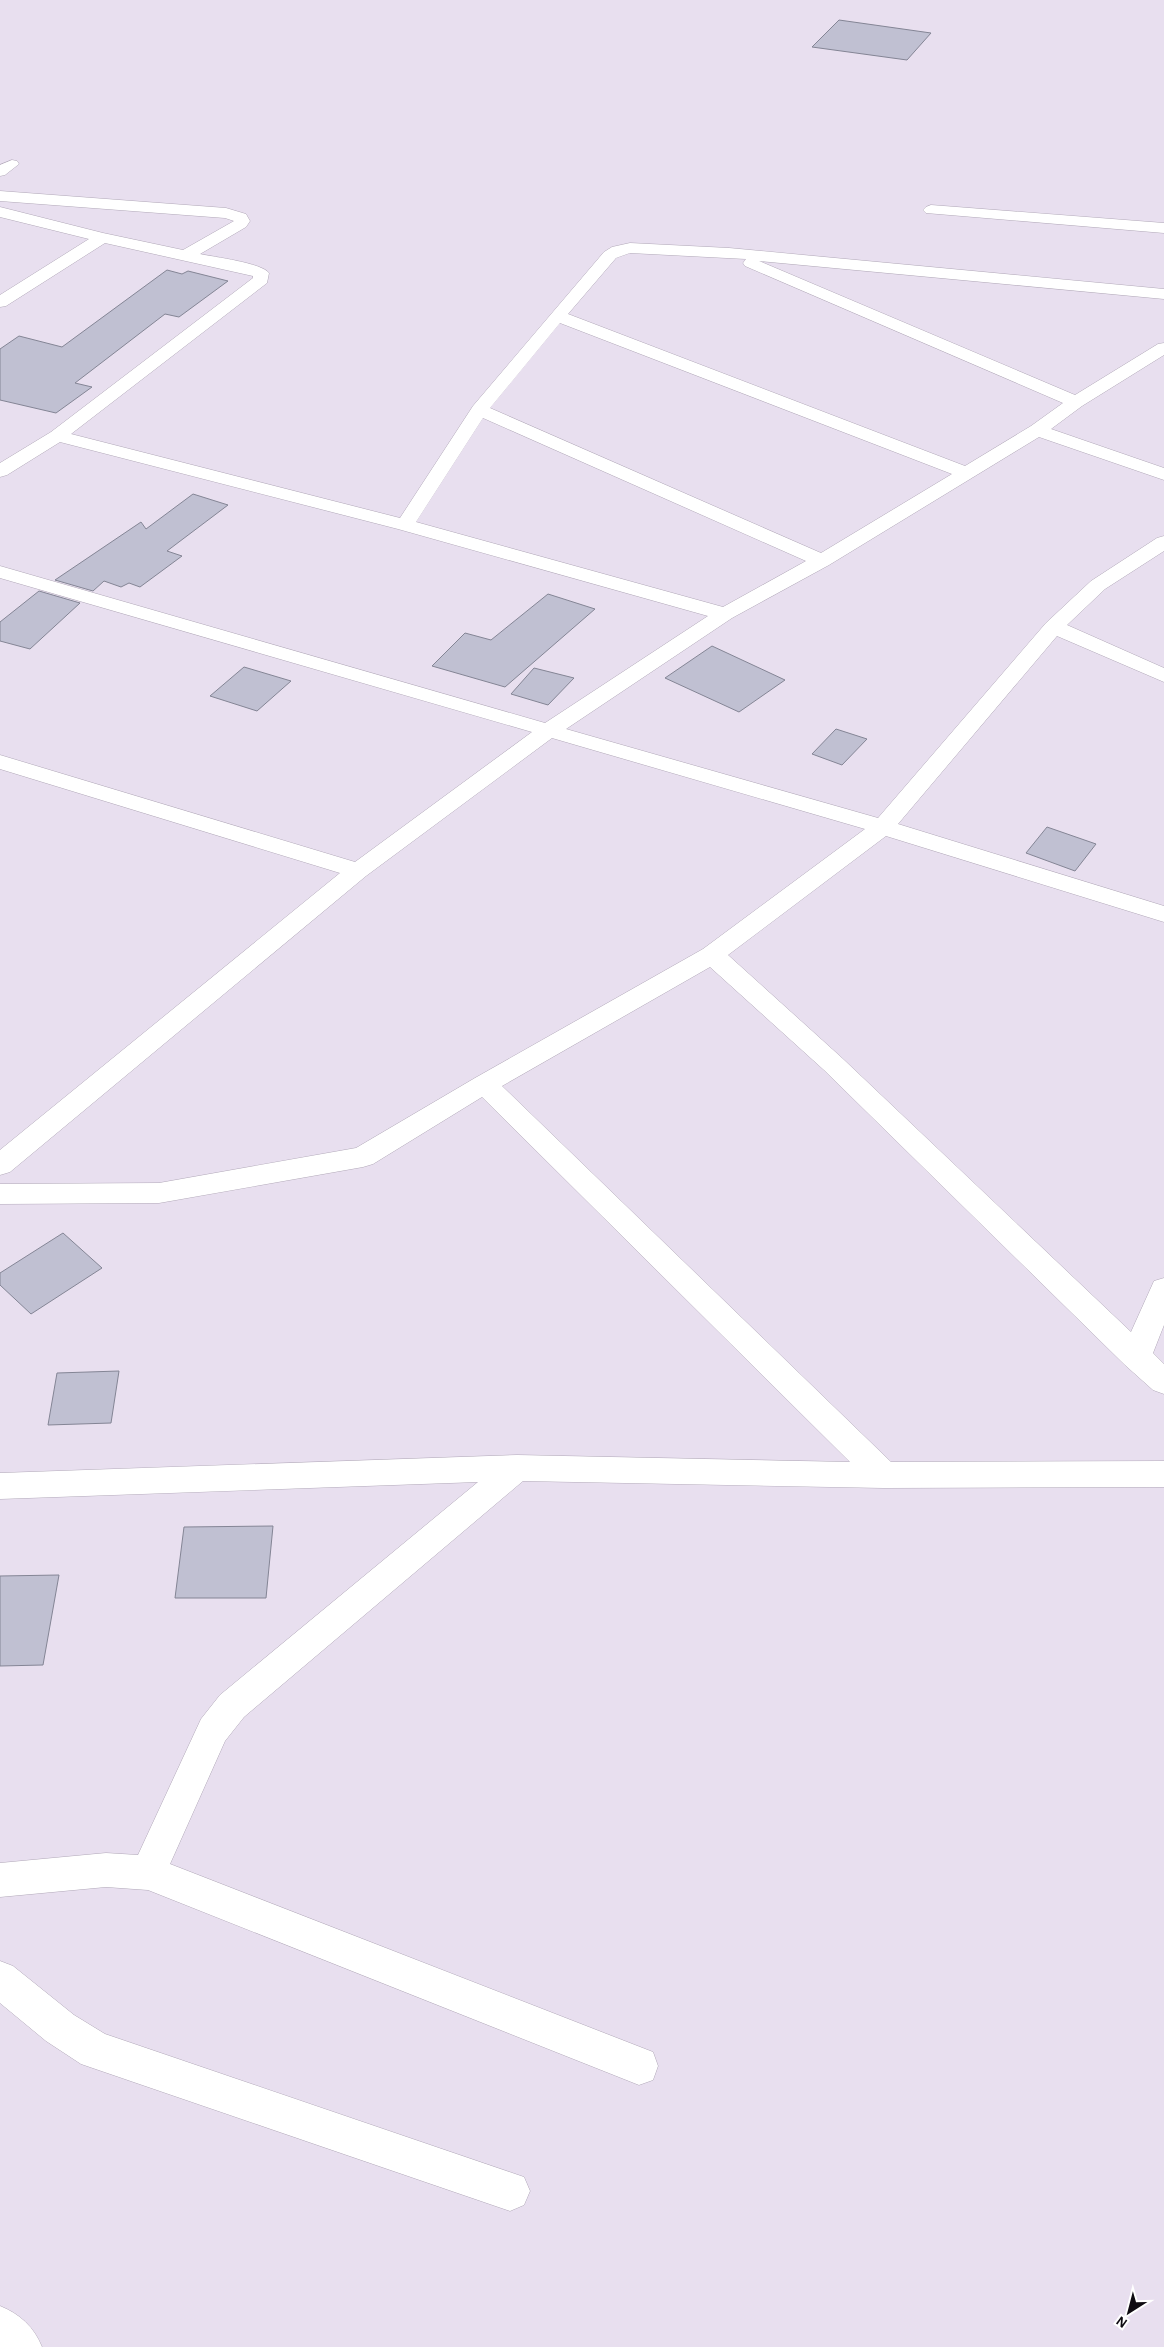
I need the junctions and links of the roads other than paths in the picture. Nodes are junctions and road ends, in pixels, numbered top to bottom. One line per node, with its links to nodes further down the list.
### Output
1 (0, 196): 7 (street)
2 (931, 210): 4 (street)
3 (0, 212): 5 (street)
4 (1164, 228)
5 (102, 238): 7 (street); 9 (street)
6 (728, 253): 8 (street); 10 (street); 12 (street)
7 (185, 256): 15 (street)
8 (1164, 294)
9 (0, 302)
10 (557, 316): 13 (street); 17 (street)
11 (1164, 348): 12 (street)
12 (1076, 402): 14 (street)
13 (479, 410): 19 (street); 21 (street)
14 (1037, 430): 17 (street); 18 (street)
15 (58, 436): 16 (street); 19 (street)
16 (0, 471)
17 (967, 473): 21 (street)
18 (1164, 474)
19 (405, 525): 23 (street)
20 (1164, 542): 24 (street)
21 (822, 561): 23 (street)
22 (0, 572): 26 (street)
23 (724, 614): 26 (street)
24 (1053, 628): 25 (street); 28 (street)
25 (1164, 676)
26 (549, 730): 28 (street); 29 (street)
27 (0, 762): 29 (street)
28 (883, 827): 30 (street); 31 (street)
29 (358, 871): 33 (street)
30 (1164, 914)
31 (712, 955): 32 (street); 36 (street)
32 (484, 1084): 34 (street); 40 (street)
33 (0, 1165)
34 (0, 1194)
35 (1164, 1289): 36 (street)
36 (1136, 1357): 37 (street)
37 (1164, 1382)
38 (517, 1468): 40 (street); 41 (street); 42 (street)
39 (1164, 1474): 40 (street)
40 (884, 1475)
41 (0, 1486)
42 (148, 1873): 43 (street); 45 (street)
43 (0, 1880)
44 (0, 1979): 46 (street)
45 (639, 2066)
46 (510, 2191)
47 (0, 2327): 48 (street)
48 (21, 2347)

